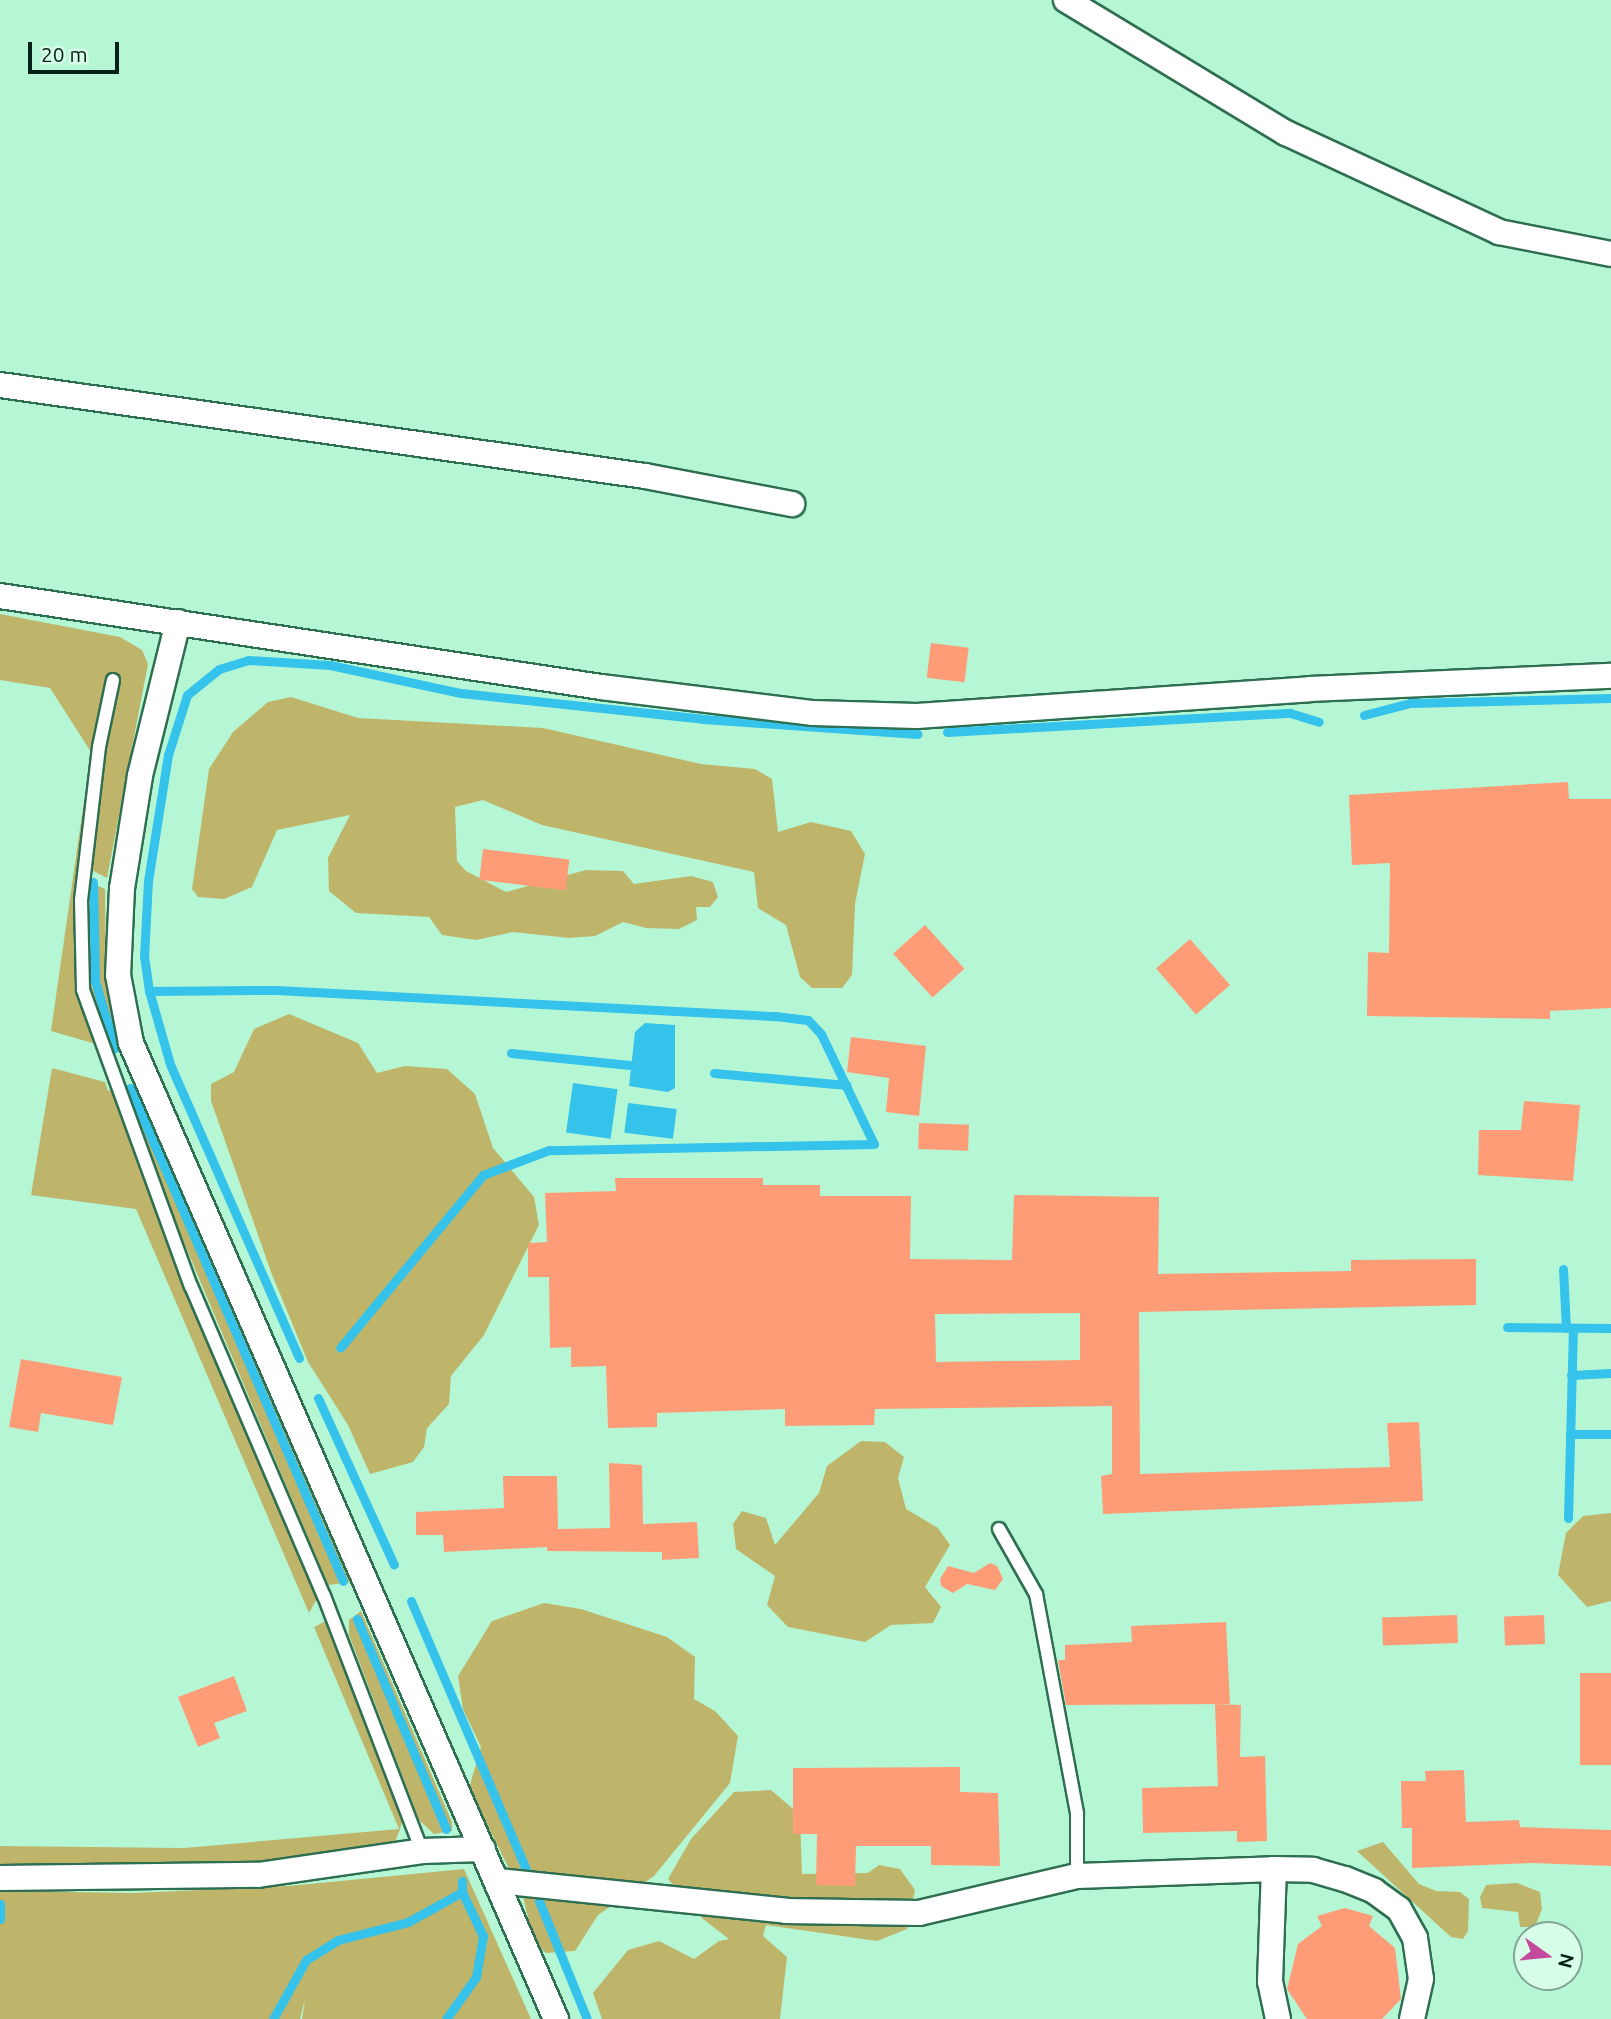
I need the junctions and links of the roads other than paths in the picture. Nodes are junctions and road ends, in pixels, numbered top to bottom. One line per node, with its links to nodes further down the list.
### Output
1 (1066, 0): 2 (street)
2 (1611, 254)
3 (0, 385): 4 (street)
4 (792, 504)
5 (0, 596): 6 (street)
6 (178, 622): 7 (street); 10 (street)
7 (1611, 676)
8 (113, 680): 11 (lane)
9 (999, 1529): 13 (lane)
10 (483, 1849): 11 (street); 15 (street)
11 (422, 1851): 14 (street)
12 (1274, 1869): 13 (street); 17 (street); 18 (street)
13 (1077, 1876): 15 (street)
14 (0, 1878)
15 (498, 1881): 16 (street)
16 (556, 2019)
17 (1278, 2019)
18 (1412, 2019)

